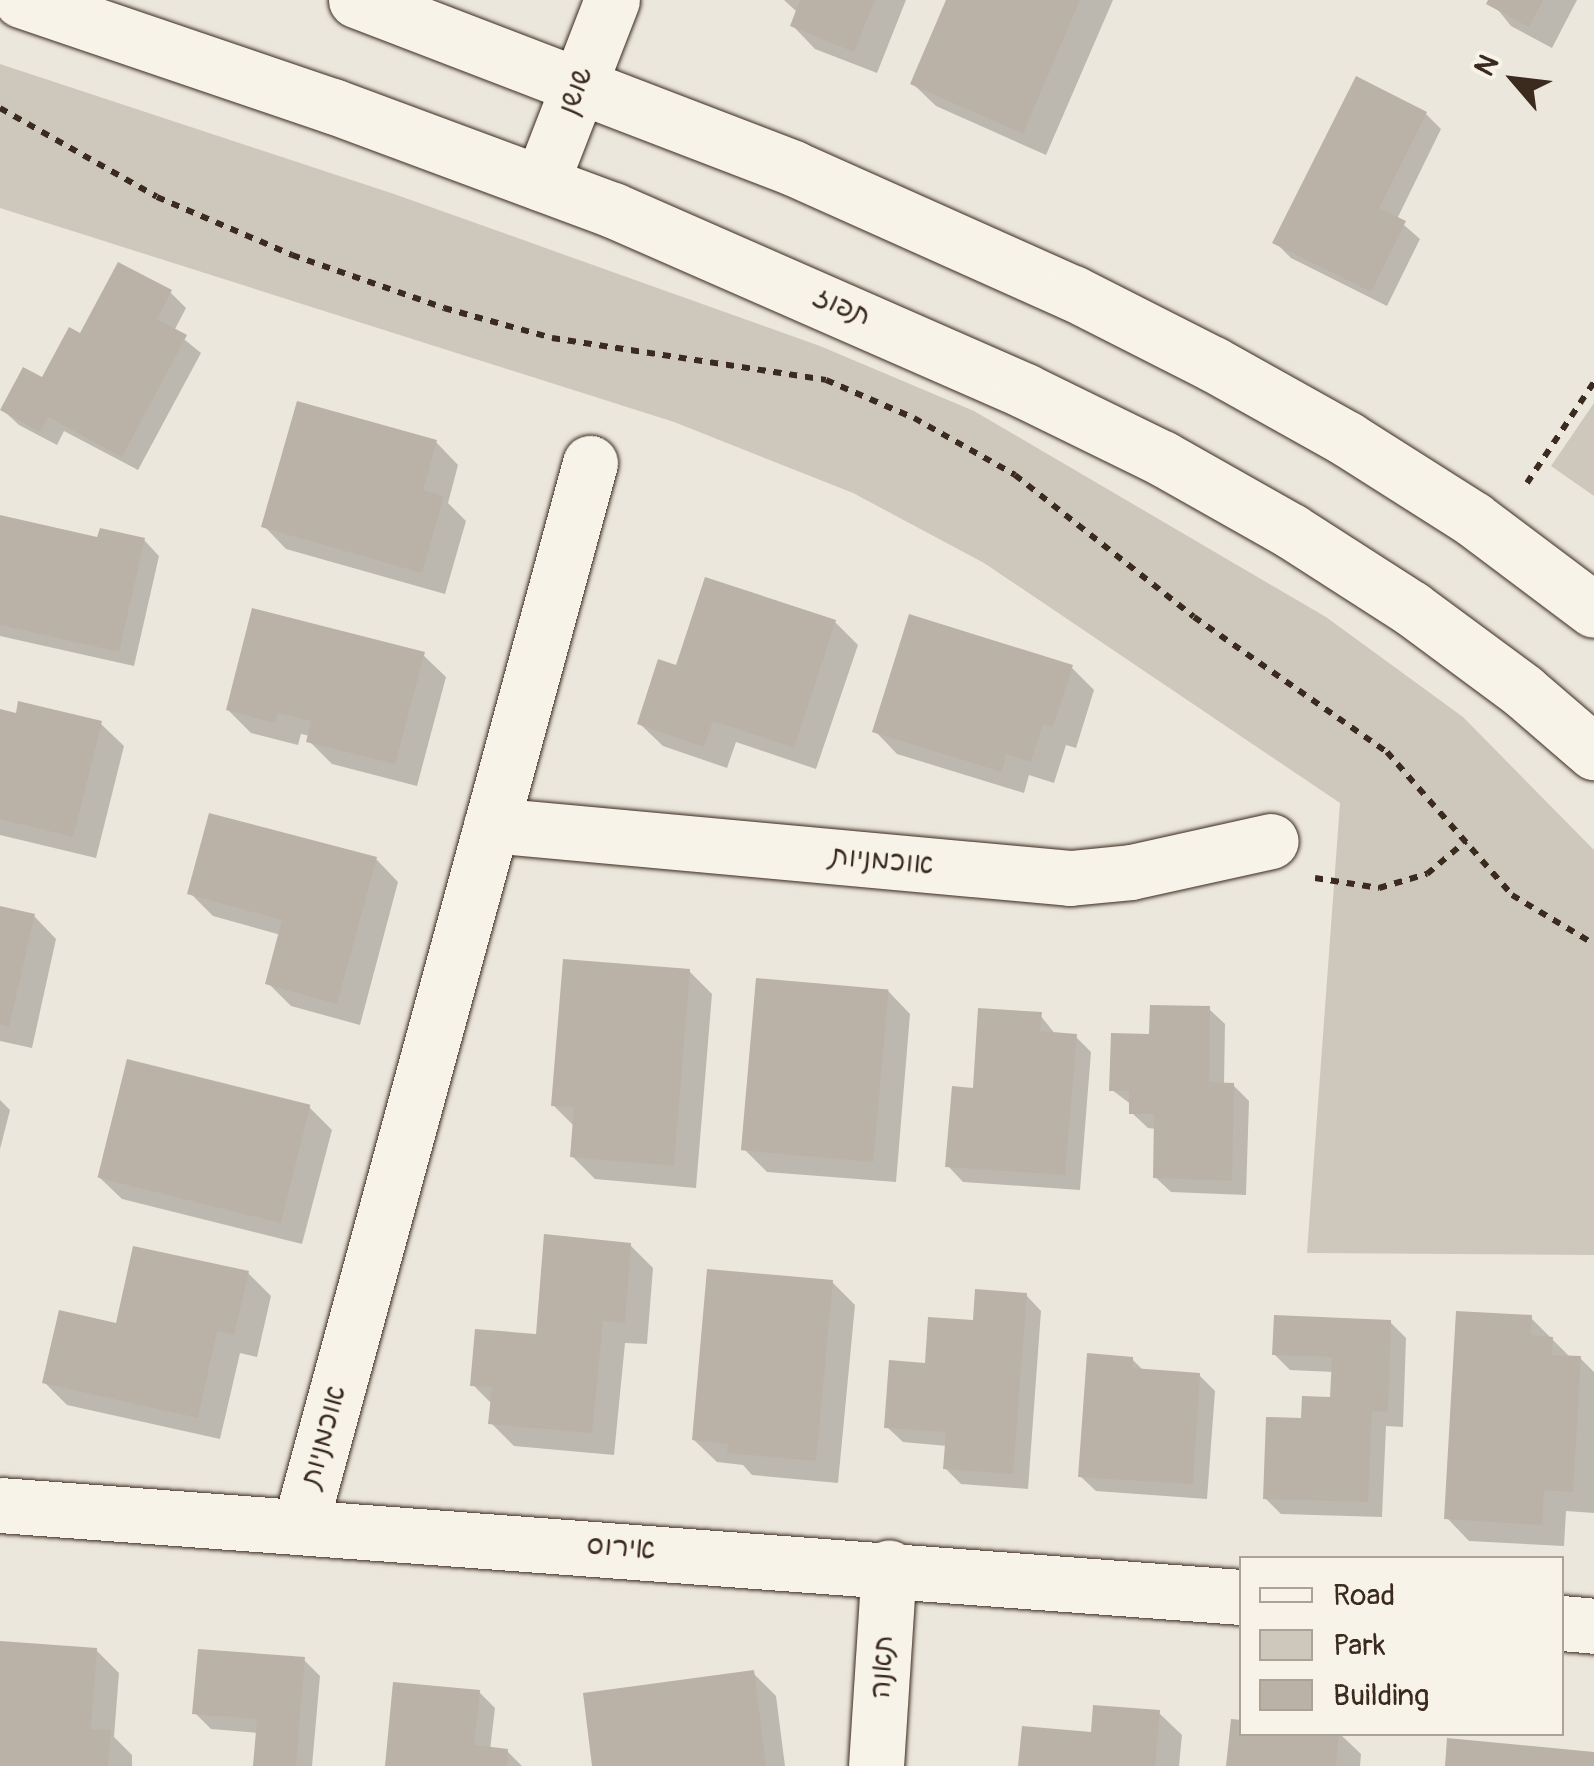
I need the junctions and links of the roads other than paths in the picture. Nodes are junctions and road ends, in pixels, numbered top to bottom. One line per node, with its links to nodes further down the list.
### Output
1 (20, 0): 5 (street, תפוז)
2 (356, 0): 4 (street)
3 (612, 0): 4 (street, שושן)
4 (580, 84): 5 (street, שושן); 7 (street)
5 (541, 183): 8 (street, תפוז)
6 (590, 463): 9 (street, אוכמניות)
7 (1594, 610)
8 (1594, 752)
9 (491, 825): 10 (street, אוכמניות); 12 (street, אוכמניות)
10 (1287, 858)
11 (0, 1505): 12 (street, אירוס)
12 (300, 1526): 13 (street, אירוס)
13 (889, 1567): 14 (street, אירוס); 17 (street, תאנה)
14 (1239, 1597)
15 (1564, 1624): 16 (street)
16 (1594, 1626)
17 (876, 1766)

